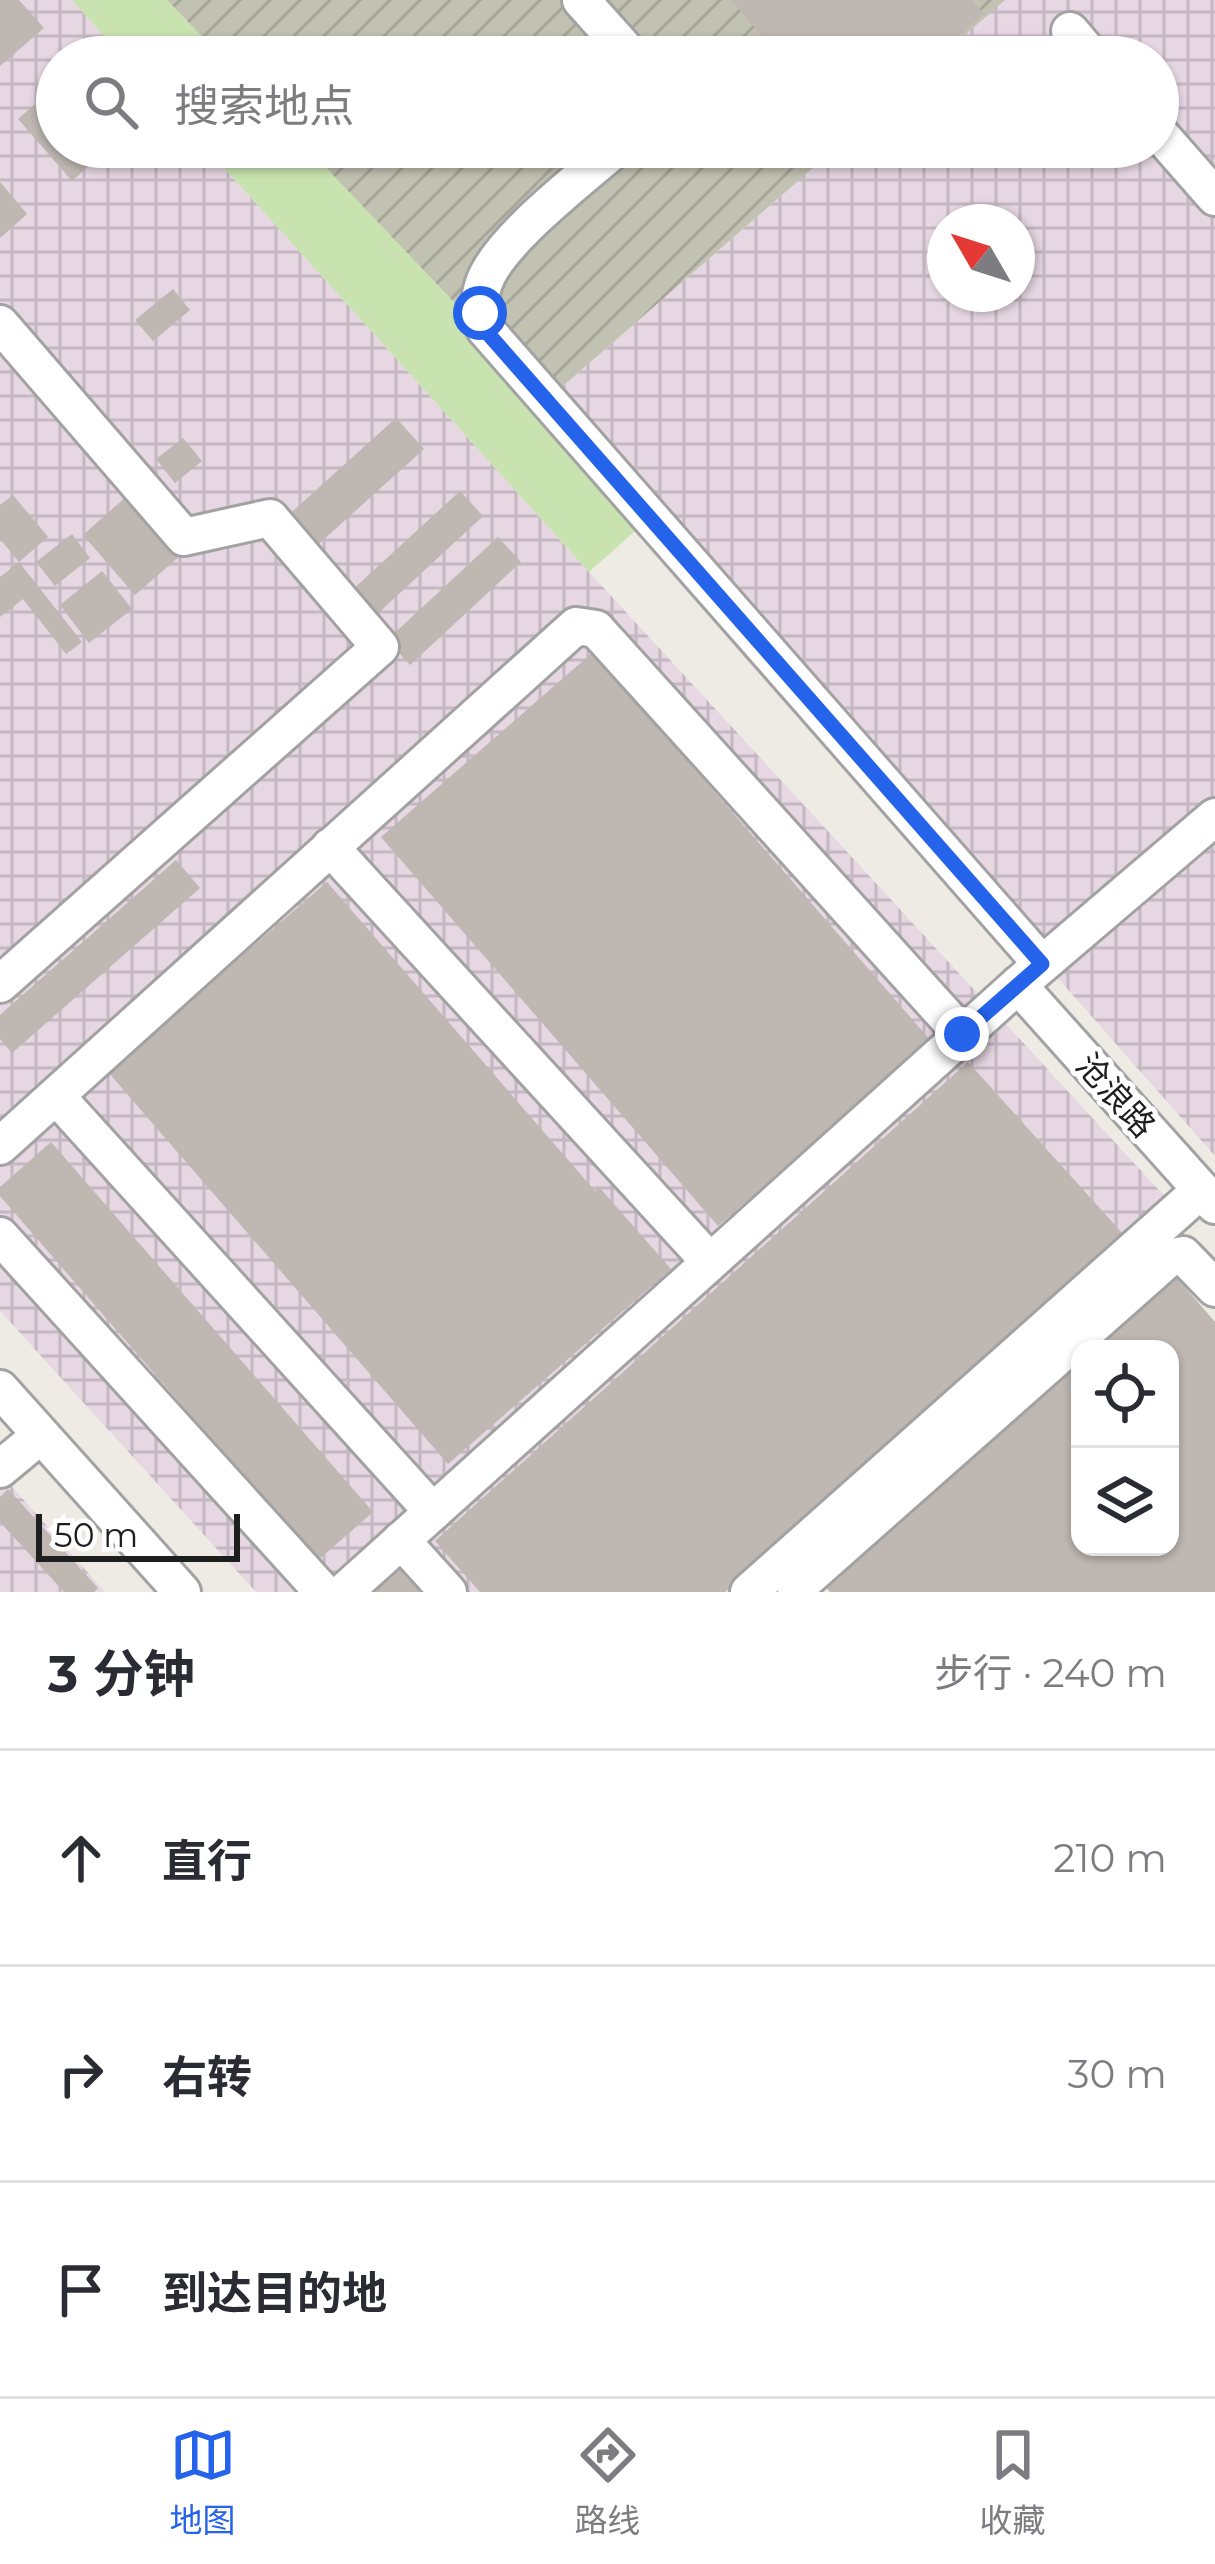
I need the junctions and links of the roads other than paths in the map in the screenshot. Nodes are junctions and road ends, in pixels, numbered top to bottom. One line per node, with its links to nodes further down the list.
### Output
1 (581, 0): 2 (street)
2 (613, 36)
3 (1179, 156): 5 (street)
4 (593, 168): 9 (street, 沧浪路)
5 (1215, 197)
6 (0, 324): 10 (street)
7 (1215, 817): 9 (street)
8 (330, 847): 11 (street); 12 (street); 16 (street)
9 (1030, 975): 11 (street); 14 (street, 沧浪路)
10 (0, 984)
11 (962, 1034): 16 (street)
12 (56, 1096): 13 (street); 21 (street)
13 (0, 1146)
14 (1208, 1197): 28 (street)
15 (0, 1236): 25 (street)
16 (710, 1262): 21 (street)
17 (1215, 1288): 23 (street)
18 (0, 1389): 19 (street)
19 (41, 1435): 20 (street); 24 (street)
20 (0, 1468)
21 (433, 1512): 22 (street)
22 (401, 1540): 26 (street); 27 (street)
23 (796, 1591)
24 (182, 1592)
25 (323, 1592)
26 (344, 1592)
27 (448, 1592)
28 (749, 1592)

